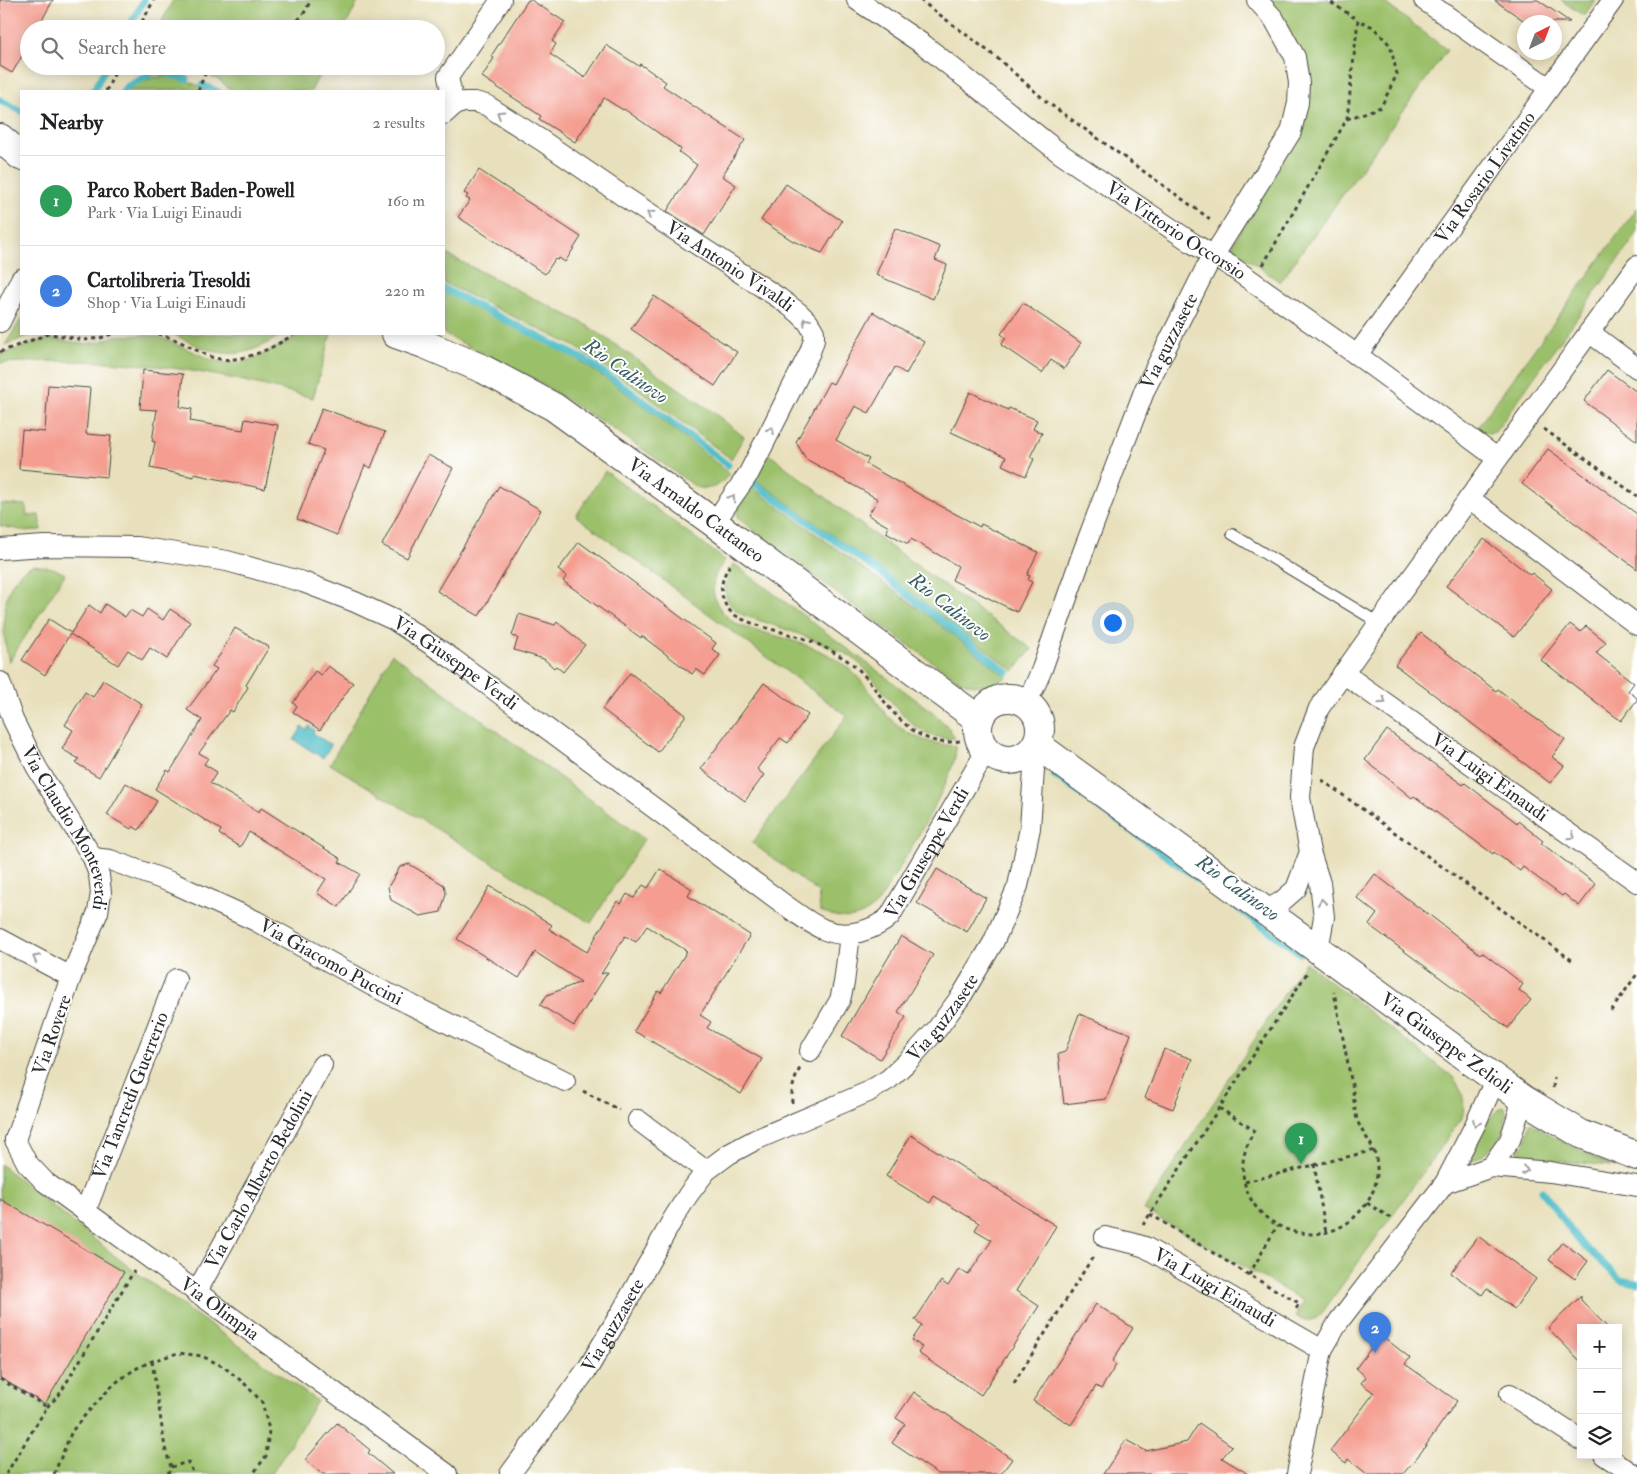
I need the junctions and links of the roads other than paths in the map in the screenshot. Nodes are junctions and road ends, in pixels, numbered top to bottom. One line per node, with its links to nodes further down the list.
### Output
1 (501, 0): 7 (street, Via Antonio Vivaldi)
2 (857, 0): 10 (street, Via Vittorio Occorsio)
3 (1257, 0): 10 (street, Via guzzasete)
4 (1424, 0): 6 (street)
5 (1613, 0): 6 (street, Via Rosario Livatino)
6 (1549, 88): 16 (street, Via Rosario Livatino)
7 (449, 110): 20 (street, Via Antonio Vivaldi, one-way to 7)
8 (0, 138): 9 (street)
9 (20, 155)
10 (1216, 250): 16 (street, Via Vittorio Occorsio); 27 (street, Via guzzasete)
11 (1637, 266): 14 (street)
12 (20, 280): 13 (street)
13 (0, 322)
14 (1589, 332): 17 (street); 18 (street)
15 (399, 335): 20 (street, Via Arnaldo Cattaneo)
16 (1357, 355): 18 (street, Via Vittorio Occorsio)
17 (1637, 368)
18 (1497, 458): 19 (street)
19 (1469, 498): 23 (street); 24 (street)
20 (714, 523): 28 (street, Via Arnaldo Cattaneo)
21 (1232, 534): 23 (lane)
22 (0, 549): 35 (street, Via Giuseppe Verdi)
23 (1379, 623): 25 (street)
24 (1637, 625)
25 (1343, 673): 31 (street); 33 (street, Via Luigi Einaudi, one-way to 33)
26 (0, 682): 32 (street, Via Claudio Monteverdi)
27 (1024, 701): 28 (street); 29 (street)
28 (971, 730): 30 (street)
29 (1030, 750): 30 (street); 34 (street, Via Giuseppe Zelioli); 49 (street, Via guzzasete)
30 (988, 752): 35 (street, Via Giuseppe Verdi)
31 (1310, 852): 34 (street); 37 (street, one-way to 31)
32 (93, 858): 38 (street, Via Claudio Monteverdi); 43 (street, Via Giacomo Puccini)
33 (1637, 882)
34 (1265, 912): 37 (street, Via Giuseppe Zelioli)
35 (850, 935): 40 (street)
36 (0, 939): 38 (street, Via Rovere, one-way to 36)
37 (1315, 957): 42 (street, Via Giuseppe Zelioli)
38 (71, 977): 46 (street, Via Rovere)
39 (176, 979): 52 (street, Via Tancredi Guerrerio)
40 (810, 1050)
41 (322, 1065): 54 (street, Via Carlo Alberto Bedolini)
42 (1496, 1078): 44 (street, Via Giuseppe Zelioli); 50 (street, one-way to 50)
43 (565, 1081)
44 (1524, 1099): 47 (street, Via Giuseppe Zelioli); 48 (street)
45 (638, 1120): 49 (street)
46 (8, 1140): 52 (street, Via Olimpia)
47 (1635, 1153)
48 (1492, 1167): 50 (street); 51 (street, one-way to 51)
49 (706, 1171): 60 (street, Via guzzasete)
50 (1445, 1184): 55 (street)
51 (1637, 1186)
52 (85, 1212): 54 (street, Via Olimpia)
53 (1105, 1237): 55 (street, Via Luigi Einaudi)
54 (196, 1293): 59 (street, Via Olimpia)
55 (1322, 1350): 61 (street)
56 (1510, 1394): 57 (street)
57 (1577, 1437)
58 (1610, 1459): 62 (street)
59 (447, 1474)
60 (510, 1474)
61 (1297, 1474)
62 (1633, 1474)

